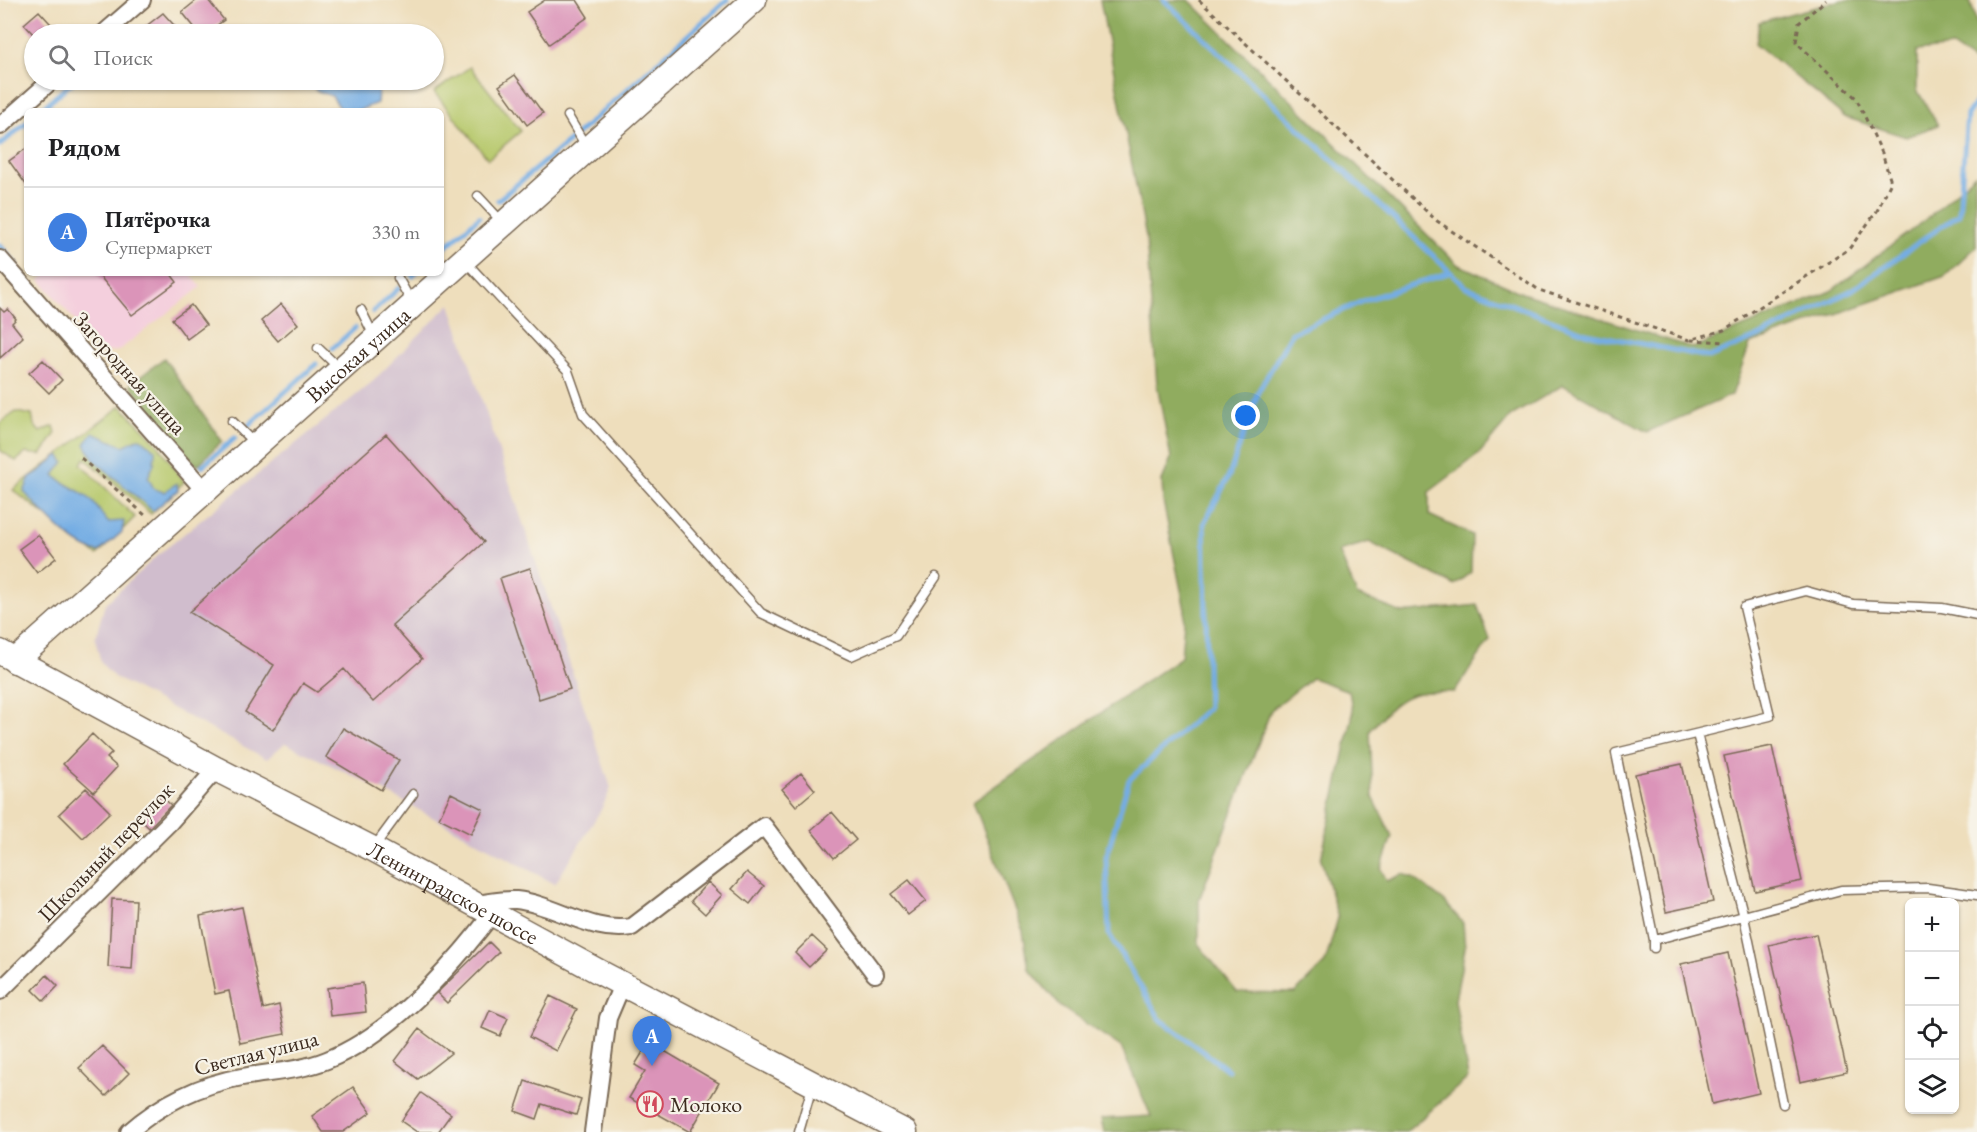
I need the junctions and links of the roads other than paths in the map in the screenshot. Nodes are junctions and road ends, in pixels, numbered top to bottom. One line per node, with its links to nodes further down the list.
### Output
1 (142, 0): 3 (street)
2 (754, 0): 7 (street, Высокая улица)
3 (114, 24)
4 (41, 90): 6 (street)
5 (568, 116): 7 (lane)
6 (0, 126)
7 (585, 145): 9 (street, Высокая улица)
8 (478, 196): 9 (lane)
9 (502, 223): 10 (street, Высокая улица)
10 (462, 258): 12 (street, Высокая улица); 23 (lane)
11 (0, 259): 22 (street, Загородная улица)
12 (444, 274)
13 (442, 276): 15 (street, Высокая улица)
14 (398, 278): 15 (lane)
15 (412, 303): 17 (street, Высокая улица)
16 (361, 310): 17 (lane)
17 (375, 337): 19 (street, Высокая улица)
18 (318, 348): 19 (lane)
19 (340, 368): 21 (street, Высокая улица)
20 (232, 421): 21 (lane)
21 (255, 444): 22 (street, Высокая улица)
22 (204, 489): 25 (street, Высокая улица)
23 (936, 577)
24 (1977, 615): 26 (lane)
25 (5, 660): 27 (street, Ленинградское шоссе)
26 (1697, 734): 32 (lane); 32 (lane)
27 (216, 769): 29 (street, Ленинградское шоссе); 35 (street, Школьный переулок)
28 (413, 794): 29 (lane)
29 (373, 849): 31 (street, Ленинградское шоссе)
30 (1977, 895): 32 (lane)
31 (483, 909): 33 (street); 34 (street, Ленинградское шоссе); 39 (street, Светлая улица)
32 (1744, 917): 37 (lane)
33 (875, 974)
34 (622, 984): 36 (street, Ленинградское шоссе); 38 (street)
35 (0, 991)
36 (813, 1083): 40 (lane); 41 (street, Ленинградское шоссе)
37 (1783, 1104)
38 (590, 1127)
39 (133, 1131)
40 (799, 1132)
41 (905, 1132)

